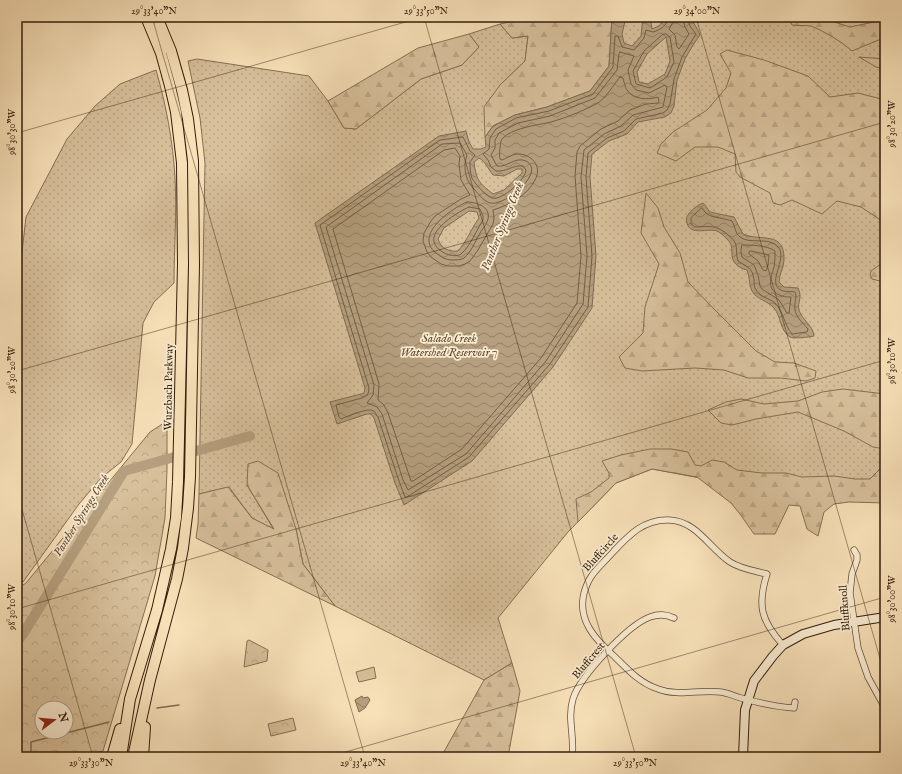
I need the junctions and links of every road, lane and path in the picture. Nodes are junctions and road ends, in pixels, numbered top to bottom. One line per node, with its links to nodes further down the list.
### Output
1 (146, 17): 9 (highway, Wurzbach Parkway)
2 (156, 17): 11 (highway)
3 (854, 550): 6 (street, Bluffknoll)
4 (885, 617): 6 (street)
5 (674, 618): 8 (street, Bluffcrest)
6 (854, 622): 7 (street); 13 (street, Bluffknoll)
7 (783, 645): 8 (street, Bluffcircle); 10 (street)
8 (608, 651): 10 (street, Bluffcircle); 18 (street, Bluffcrest)
9 (130, 699): 14 (highway); 15 (highway, Wurzbach Parkway)
10 (747, 700): 12 (street, Bluffcircle); 19 (street)
11 (146, 701): 16 (highway); 17 (highway)
12 (795, 702)
13 (885, 708)
14 (112, 757)
15 (121, 757)
16 (133, 757)
17 (143, 757)
18 (572, 757)
19 (742, 757)

